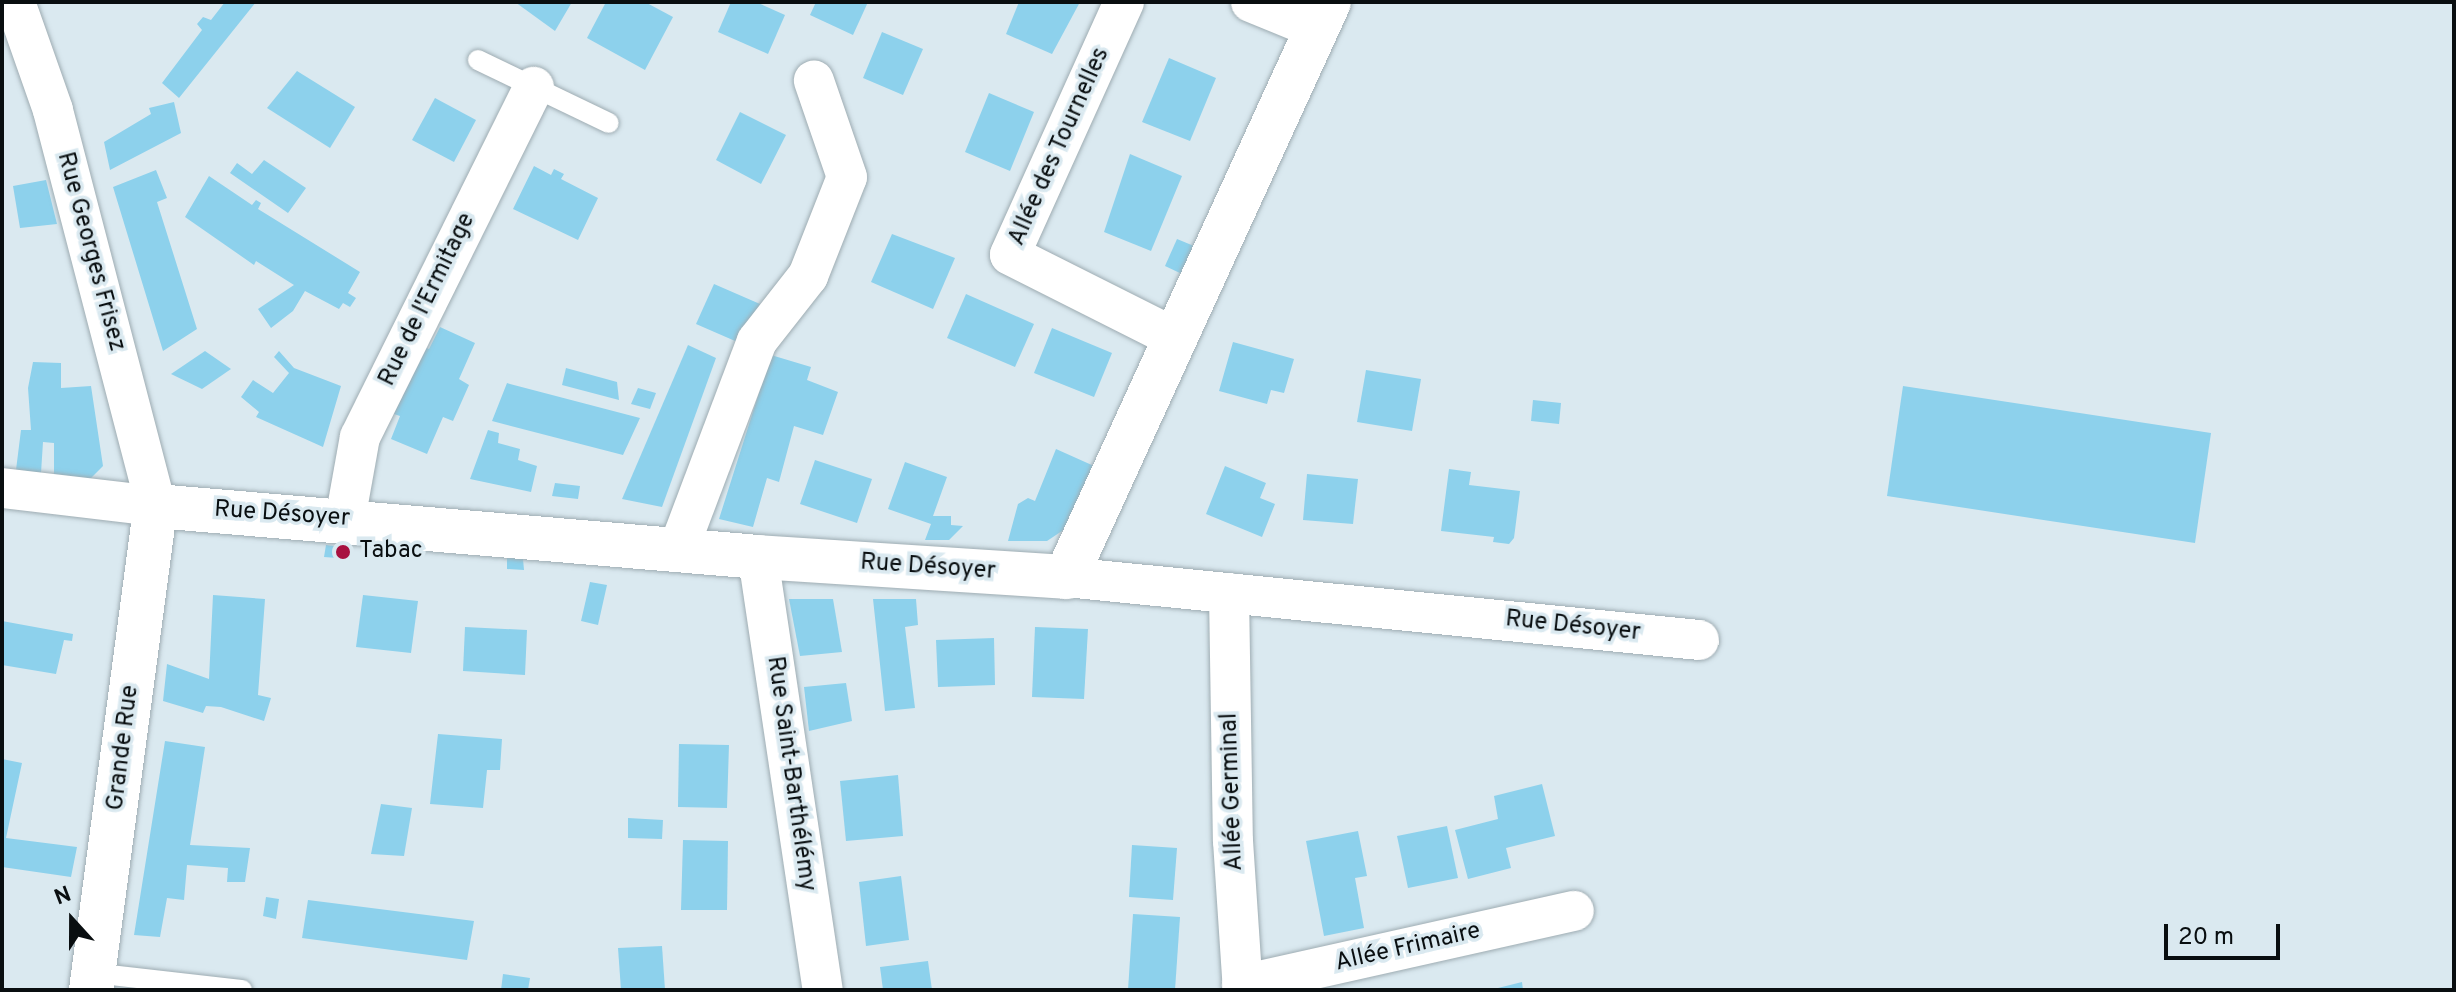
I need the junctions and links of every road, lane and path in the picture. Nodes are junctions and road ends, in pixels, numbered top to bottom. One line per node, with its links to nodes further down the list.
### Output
1 (15, 2): 11 (street, Rue Georges Frisez)
2 (1124, 2): 9 (street, Allée des Tournelles)
3 (1251, 2): 4 (street)
4 (1323, 15): 9 (street)
5 (478, 60): 7 (lane)
6 (814, 81): 13 (street)
7 (534, 87): 8 (lane); 12 (street, Rue de l'Ermitage)
8 (609, 123)
9 (1175, 338): 15 (street)
10 (2, 488): 11 (street)
11 (156, 506): 12 (street, Rue Désoyer); 19 (street, Grande Rue)
12 (345, 520): 13 (street, Rue Désoyer)
13 (678, 550): 14 (street, Rue Désoyer)
14 (758, 557): 15 (street, Rue Désoyer); 22 (street, Rue Saint-Barthélémy)
15 (1066, 577): 16 (street, Rue Désoyer)
16 (1229, 593): 17 (street, Rue Désoyer); 20 (street, Allée Germinal)
17 (1699, 640)
18 (1574, 911): 20 (street, Allée Frimaire)
19 (92, 982): 21 (lane)
20 (1243, 988)
21 (242, 990)
22 (823, 990)

